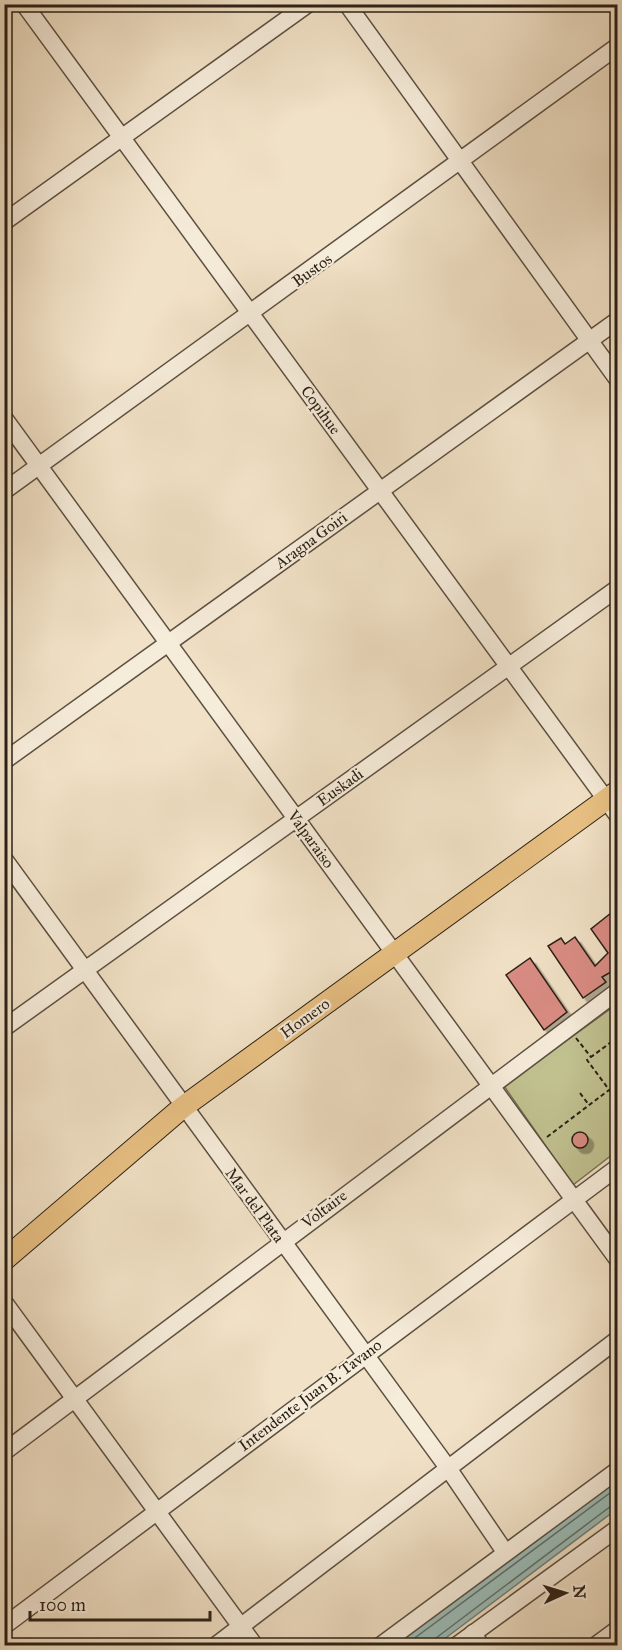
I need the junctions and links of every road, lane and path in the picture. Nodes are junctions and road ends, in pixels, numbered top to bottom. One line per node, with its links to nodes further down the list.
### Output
1 (24, 4): 5 (street, Copihue)
2 (308, 4): 5 (street)
3 (347, 4): 6 (street)
4 (618, 46): 6 (street, Bustos)
5 (120, 137): 7 (street); 8 (street, Copihue)
6 (461, 162): 8 (street, Bustos); 10 (street)
7 (4, 222)
8 (250, 314): 13 (street, Bustos); 14 (street, Copihue)
9 (618, 320): 10 (street, Aragna Goiri)
10 (588, 340): 11 (street); 14 (street, Aragna Goiri)
11 (618, 380)
12 (4, 418): 13 (street, Valparaiso)
13 (39, 466): 15 (street, Bustos); 17 (street, Valparaiso)
14 (379, 490): 17 (street, Aragna Goiri); 18 (street, Copihue)
15 (4, 491)
16 (618, 588): 18 (street, Euskadi)
17 (168, 645): 19 (street, Aragna Goiri); 21 (street, Valparaiso)
18 (506, 667): 20 (street, Copihue); 21 (street, Euskadi)
19 (4, 761)
20 (614, 802): 23 (main road, Homero)
21 (297, 818): 23 (street, Valparaiso); 24 (street, Euskadi)
22 (4, 859): 24 (street, Mar del Plata)
23 (395, 954): 30 (street, Valparaiso); 35 (main road, Homero)
24 (86, 969): 26 (street, Euskadi); 35 (street, Mar del Plata)
25 (618, 992): 27 (street, Voltaire)
26 (4, 1028)
27 (567, 1028): 29 (path); 30 (street, Voltaire)
28 (618, 1037): 29 (path)
29 (591, 1057): 31 (path)
30 (491, 1086): 36 (street, Valparaiso); 39 (street, Voltaire)
31 (609, 1090): 32 (path); 34 (path)
32 (617, 1092): 37 (path)
33 (580, 1093): 34 (path)
34 (589, 1105): 36 (path)
35 (183, 1107): 39 (street, Mar del Plata); 40 (main road, Homero)
36 (536, 1145): 38 (street, Valparaiso)
37 (614, 1170): 38 (street, Intendente Juan B. Tavano)
38 (574, 1198): 41 (street, Valparaiso); 44 (street, Intendente Juan B. Tavano)
39 (281, 1241): 44 (street, Mar del Plata); 45 (street, Voltaire)
40 (4, 1260)
41 (618, 1260)
42 (4, 1302): 45 (street)
43 (618, 1339): 47 (street)
44 (365, 1354): 47 (street, Mar del Plata); 49 (street, Intendente Juan B. Tavano)
45 (76, 1398): 46 (street, Voltaire); 49 (street)
46 (4, 1452)
47 (448, 1468): 51 (street, Mar del Plata); 53 (street)
48 (618, 1470): 51 (street)
49 (157, 1510): 52 (street, Intendente Juan B. Tavano); 53 (street)
50 (616, 1532): 55 (street)
51 (505, 1552): 58 (street)
52 (4, 1626)
53 (241, 1626): 56 (street); 57 (street)
54 (618, 1629): 60 (street)
55 (477, 1639): 59 (street)
56 (214, 1646)
57 (255, 1646)
58 (380, 1646)
59 (456, 1646)
60 (595, 1646)

